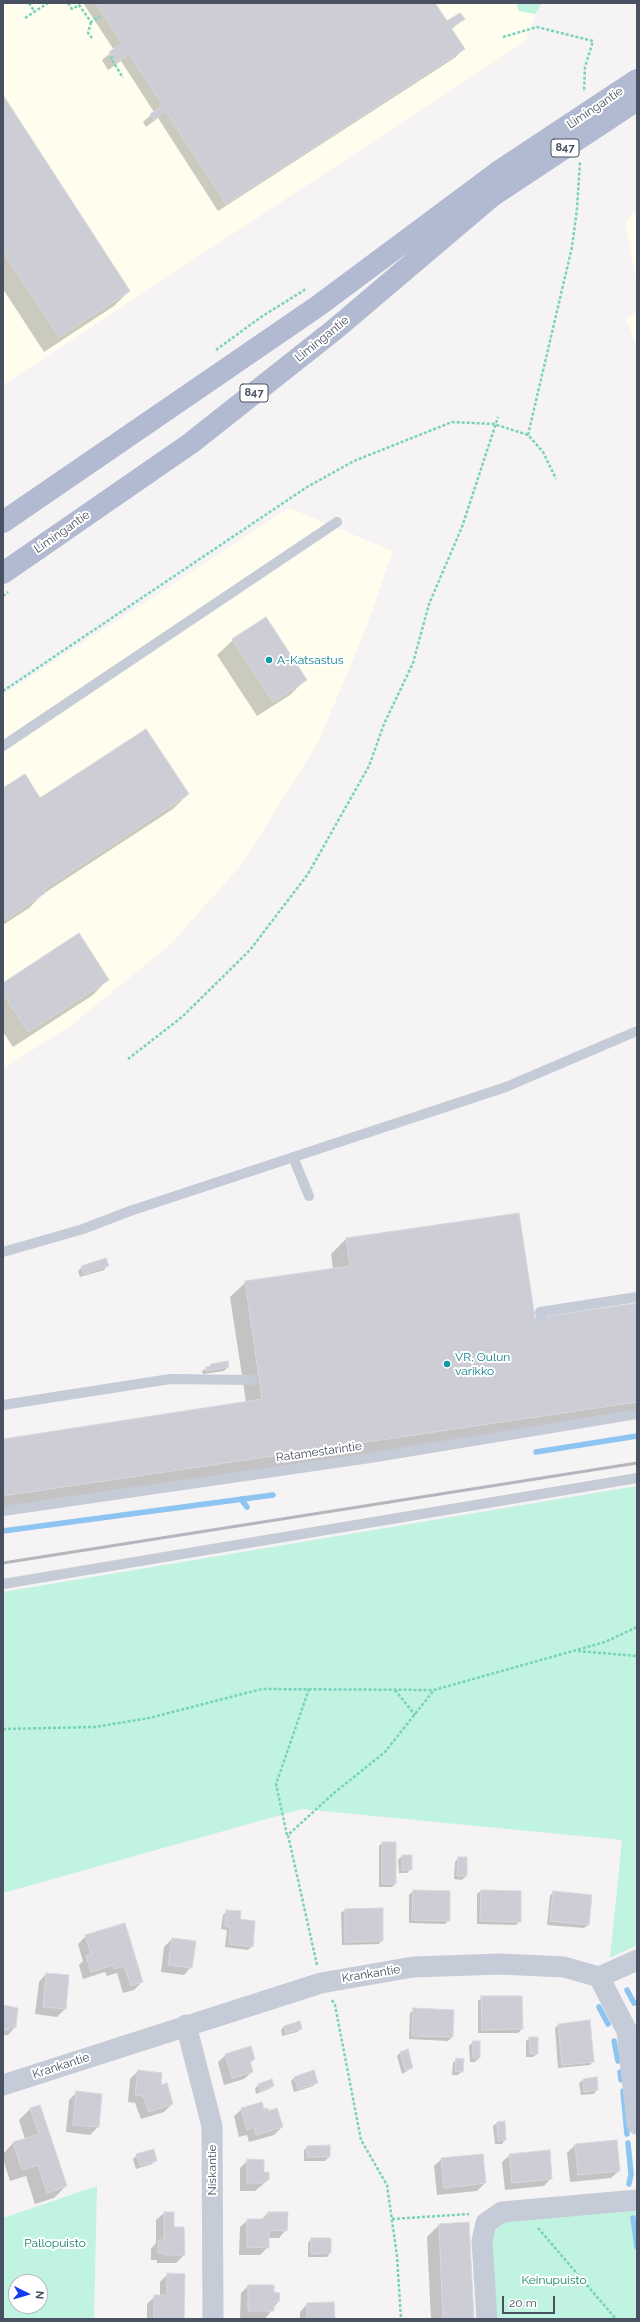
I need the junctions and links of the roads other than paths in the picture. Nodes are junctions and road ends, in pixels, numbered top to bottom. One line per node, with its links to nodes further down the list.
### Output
1 (637, 80): 3 (main road, Limingantie / 847, bridge)
2 (637, 100): 5 (main road, Limingantie / 847, bridge)
3 (3, 522)
4 (337, 522): 6 (lane)
5 (3, 573)
6 (3, 746)
7 (637, 1031): 8 (lane)
8 (293, 1157): 9 (lane); 10 (lane)
9 (309, 1196)
10 (3, 1252)
11 (637, 1297): 12 (lane)
12 (540, 1317)
13 (252, 1380): 14 (lane)
14 (3, 1405)
15 (637, 1414): 17 (lane, Ratamestarintie)
16 (637, 1478): 18 (lane)
17 (3, 1511)
18 (3, 1584)
19 (637, 1960): 20 (street)
20 (599, 1977): 21 (street, Krankantie); 23 (street)
21 (186, 2025): 22 (street, Krankantie); 25 (street, Niskantie)
22 (3, 2084)
23 (637, 2124)
24 (637, 2200): 26 (street)
25 (213, 2319)
26 (487, 2319)

